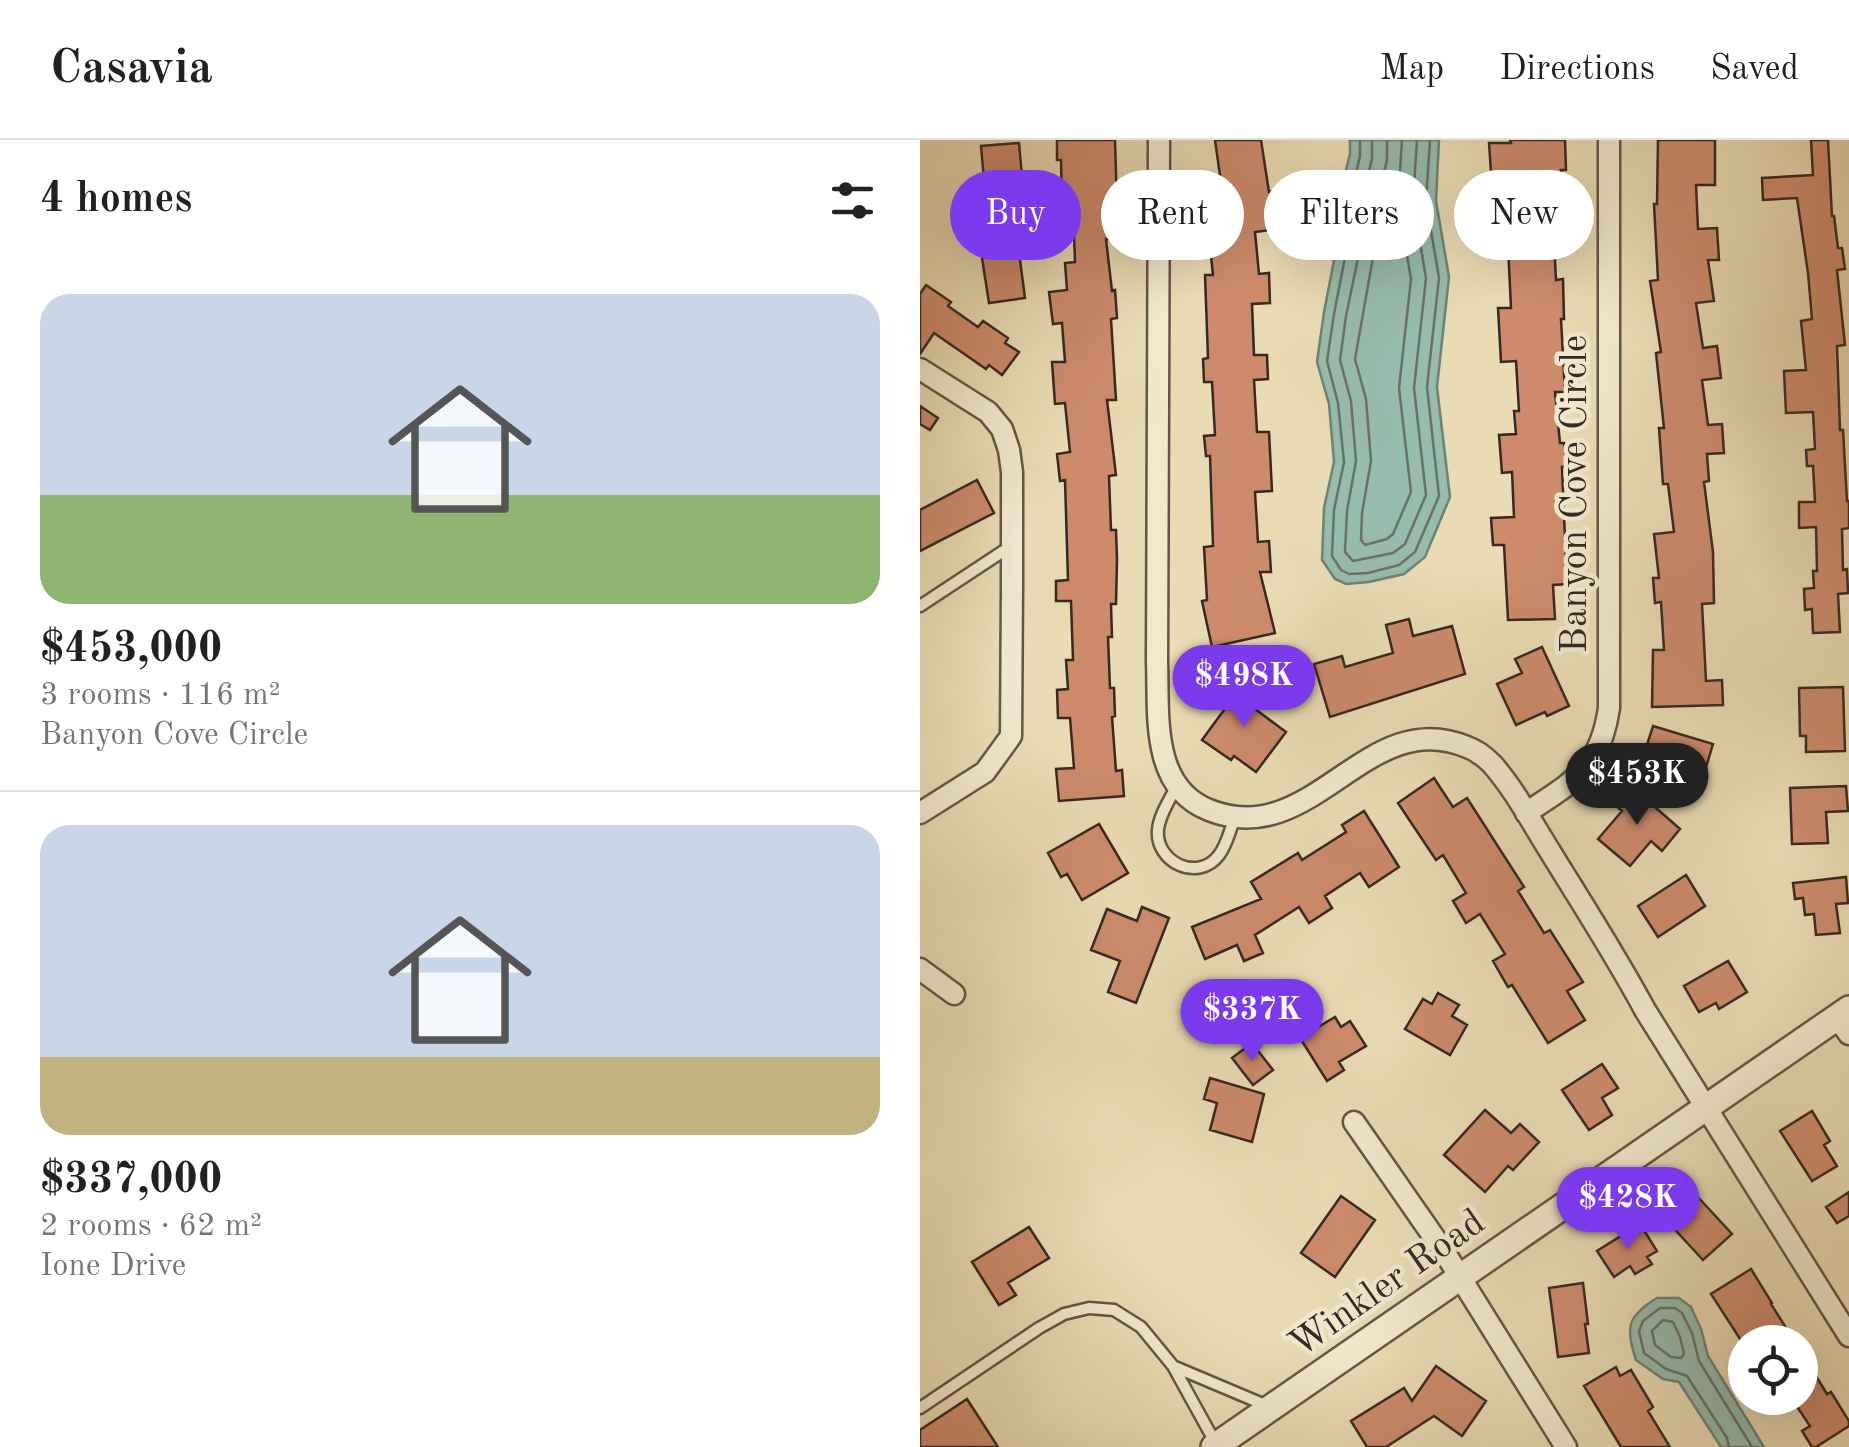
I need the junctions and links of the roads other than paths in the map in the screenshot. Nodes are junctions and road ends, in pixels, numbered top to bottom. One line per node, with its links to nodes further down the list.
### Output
1 (1159, 140): 6 (street)
2 (1609, 140): 8 (street, Banyon Cove Circle)
3 (920, 369): 4 (street)
4 (1012, 545): 5 (lane); 7 (street)
5 (920, 606)
6 (1178, 784): 9 (street); 9 (lane)
7 (920, 813)
8 (1526, 814): 9 (street); 13 (street)
9 (1235, 818)
10 (920, 970): 11 (street)
11 (954, 994)
12 (1845, 1020): 13 (street, Winkler Road)
13 (1706, 1108): 15 (street, Winkler Road); 16 (street)
14 (1354, 1122): 15 (street)
15 (1460, 1278): 19 (street, Winkler Road); 21 (street)
16 (1849, 1336)
17 (1173, 1366): 18 (lane); 19 (lane); 20 (lane)
18 (920, 1408)
19 (1270, 1408): 20 (street, Winkler Road)
20 (1216, 1446)
21 (1566, 1447)

